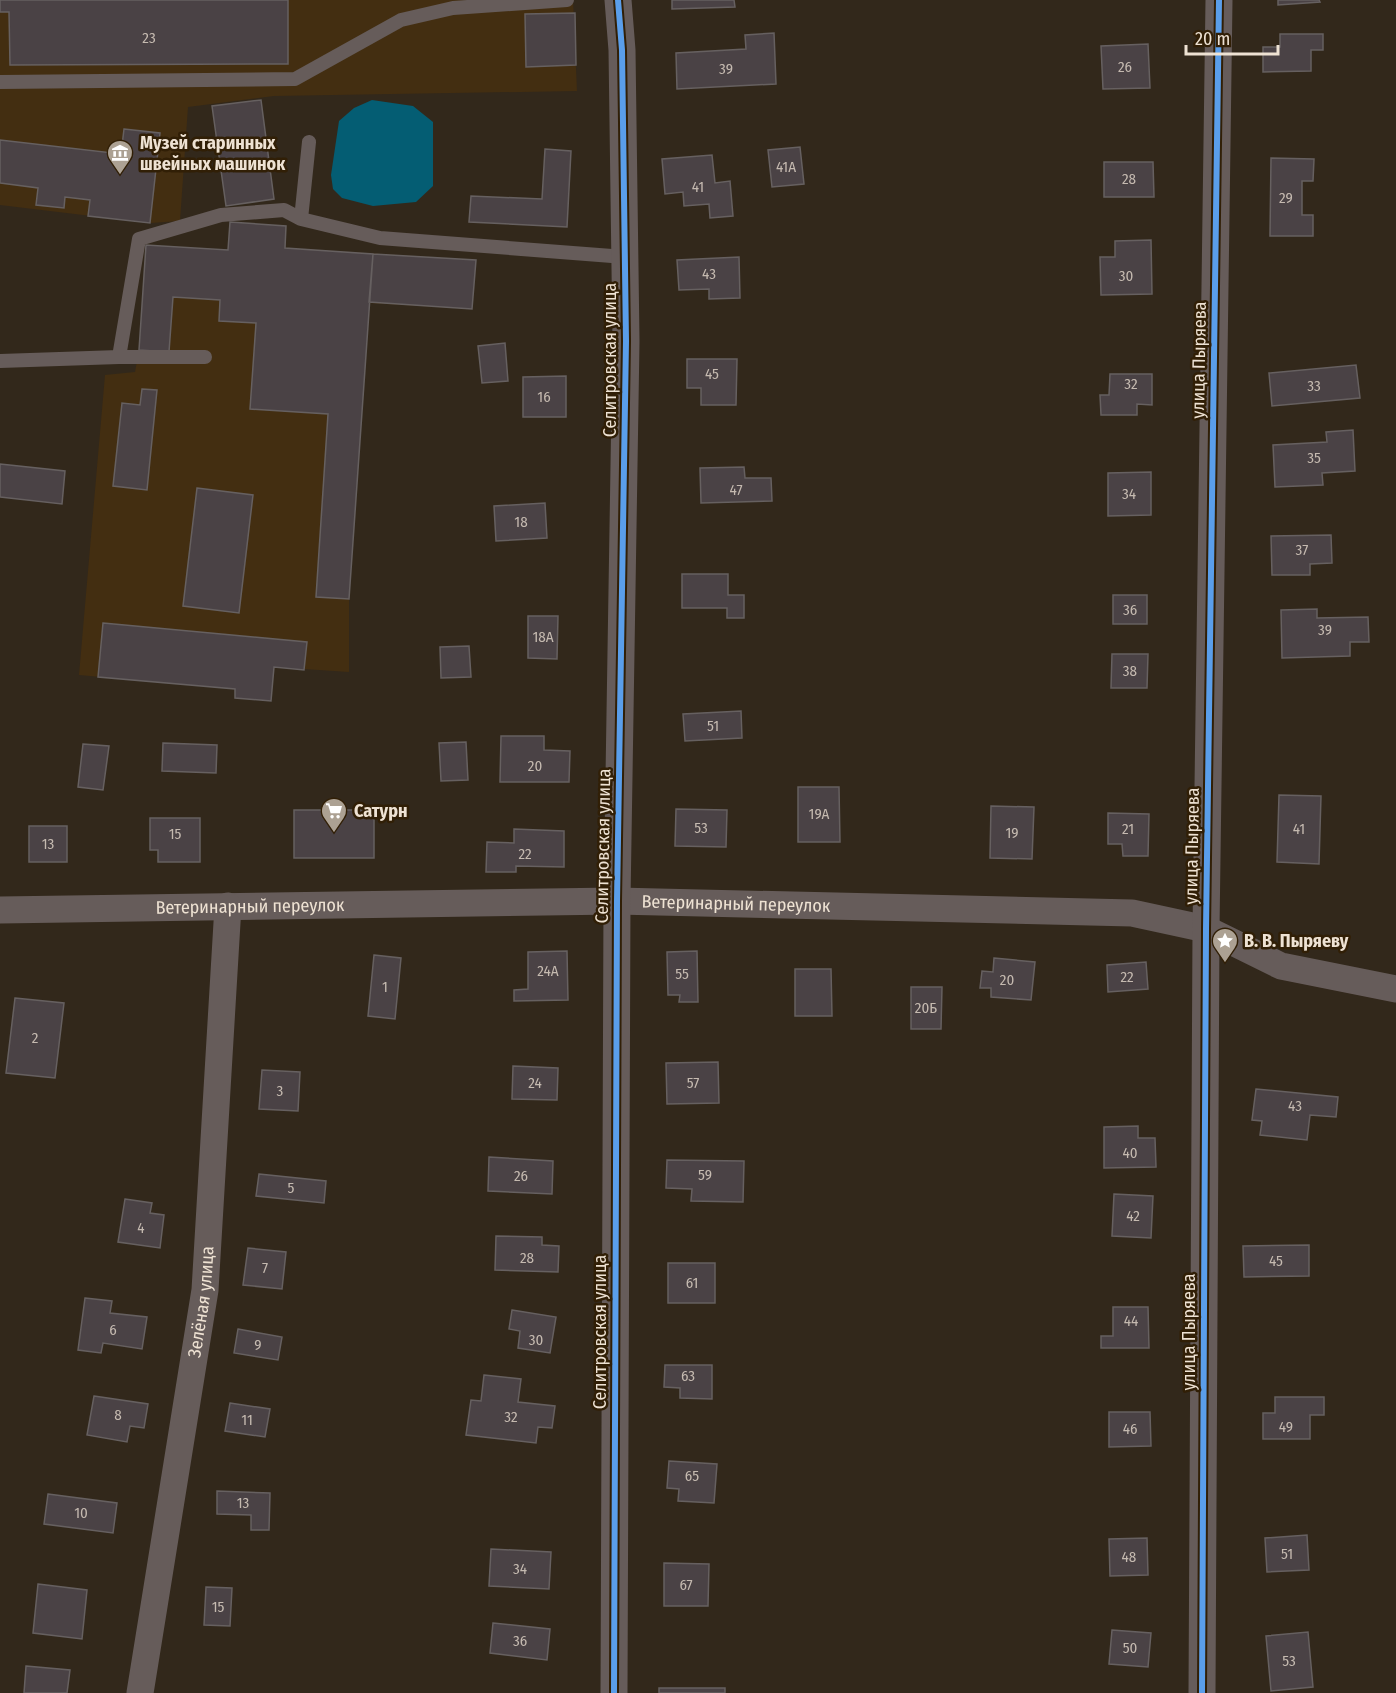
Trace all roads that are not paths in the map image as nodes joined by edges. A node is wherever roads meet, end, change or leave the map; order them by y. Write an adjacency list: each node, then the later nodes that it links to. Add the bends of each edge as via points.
1 (567, 0): 4 (lane, via 453,8 401,20 295,79)
2 (618, 0): 7 (street, Селитровская улица)
3 (1219, 0): 14 (street, улица Пыряева)
4 (0, 82)
5 (309, 142): 6 (lane)
6 (301, 219): 7 (lane, via 380,238); 8 (lane, via 284,210 221,215 139,239)
7 (625, 257): 11 (street, Селитровская улица, via 627,341)
8 (119, 357): 9 (lane); 10 (lane)
9 (205, 357)
10 (0, 361)
11 (617, 901): 12 (street, Ветеринарный переулок); 14 (street, Ветеринарный переулок, via 1132,913); 17 (street, Селитровская улица)
12 (228, 906): 13 (street, Ветеринарный переулок); 16 (street, Зелёная улица, via 205,1290)
13 (0, 910)
14 (1206, 929): 15 (street, Ветеринарный переулок, via 1281,966); 18 (street, улица Пыряева)
15 (1396, 990)
16 (140, 1693)
17 (614, 1693)
18 (1202, 1693)

